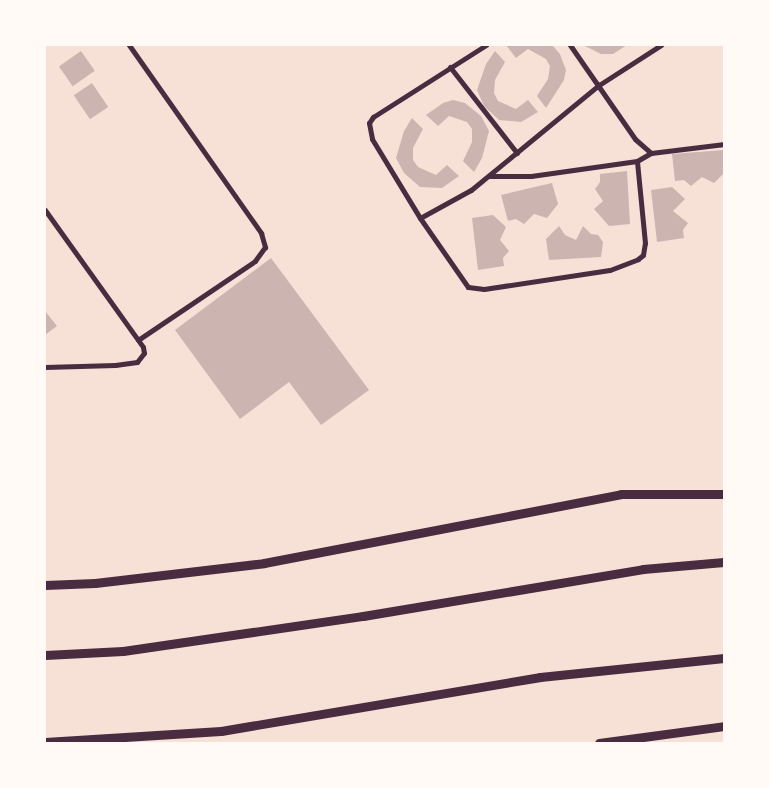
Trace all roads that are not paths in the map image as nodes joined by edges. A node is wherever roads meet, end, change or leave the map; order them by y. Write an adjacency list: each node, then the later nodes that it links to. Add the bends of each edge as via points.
1 (129, 45): 14 (street, via 261,233 265,246 255,261)
2 (486, 45): 5 (street)
3 (570, 45): 6 (street)
4 (661, 45): 6 (street)
5 (450, 67): 8 (street); 13 (street, via 373,117 369,123 372,140)
6 (599, 85): 8 (street); 9 (street, via 635,139)
7 (724, 144): 9 (street)
8 (517, 153): 11 (street)
9 (651, 153): 10 (street)
10 (637, 161): 11 (street, via 531,176); 13 (street, via 645,250 638,259 620,267 476,289 461,280)
11 (489, 176): 13 (street)
12 (45, 210): 14 (street)
13 (420, 218)
14 (138, 340): 15 (street, via 144,353 137,362)
15 (45, 368)
16 (724, 494): 18 (main road, via 621,494 264,563 105,582)
17 (724, 562): 19 (main road, via 643,569 123,651)
18 (45, 584)
19 (45, 655)
20 (724, 658): 22 (main road, via 540,677 221,731)
21 (724, 726): 23 (main road)
22 (45, 742)
23 (599, 743)

